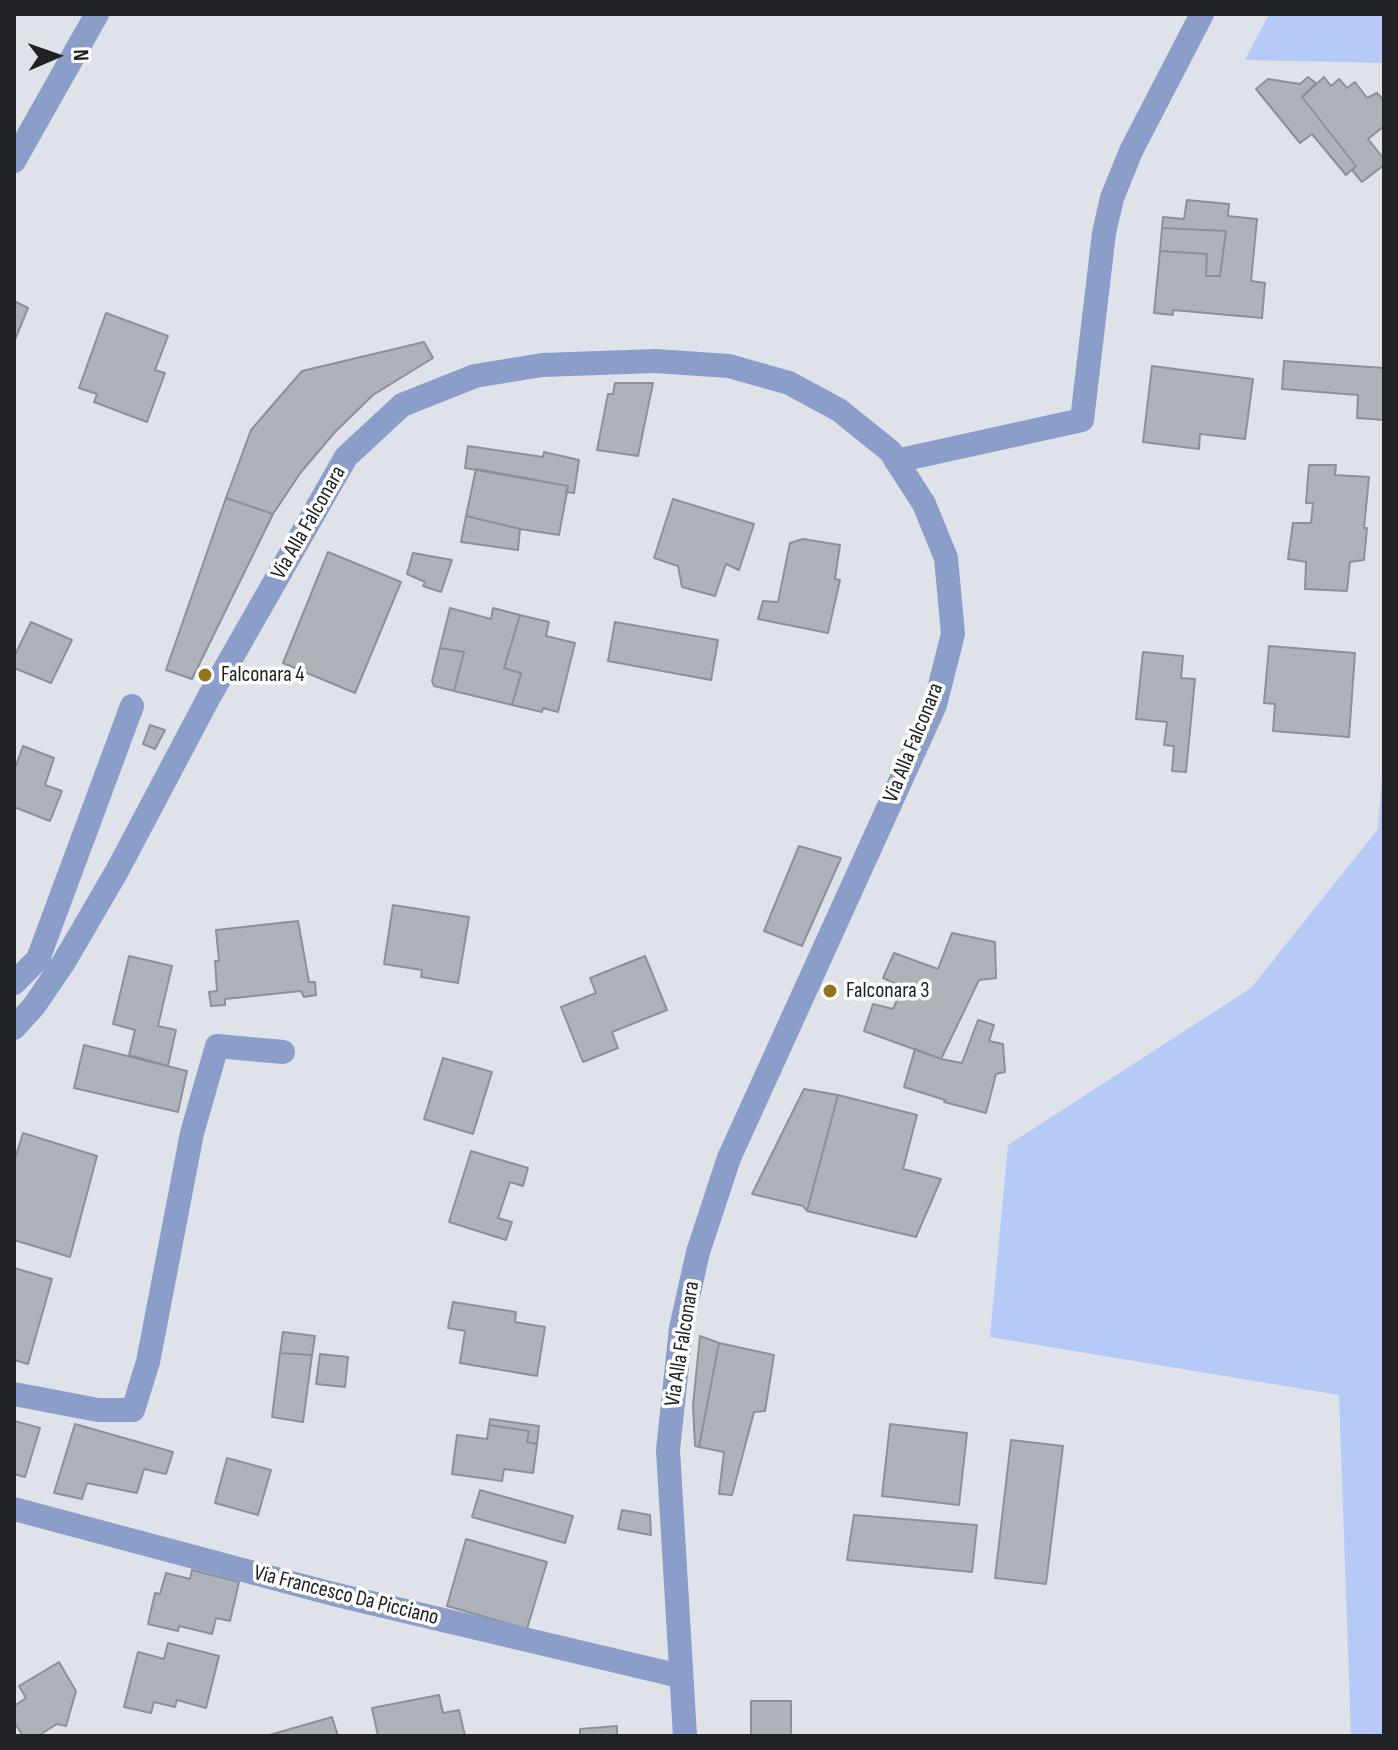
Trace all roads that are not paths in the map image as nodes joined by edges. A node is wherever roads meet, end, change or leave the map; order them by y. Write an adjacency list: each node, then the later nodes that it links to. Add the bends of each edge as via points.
1 (97, 14): 3 (street)
2 (1202, 14): 4 (street, via 1112,198 1082,420)
3 (14, 161)
4 (896, 461): 7 (street, Via Alla Falconara, via 839,410 789,383 729,366 655,361 542,365 475,376 402,405 346,457 72,949); 11 (street, Via Alla Falconara, via 924,504 946,558 953,634 935,705 729,1158 698,1252 681,1328 668,1450)
5 (132, 706): 6 (street, via 38,959)
6 (14, 983)
7 (14, 1028)
8 (283, 1052): 9 (street, via 217,1046 192,1133 148,1362 133,1410 98,1410)
9 (14, 1394)
10 (14, 1509): 11 (street, Via Francesco Da Picciano, via 333,1594)
11 (680, 1676): 12 (street, Via Alla Falconara)
12 (685, 1736)

